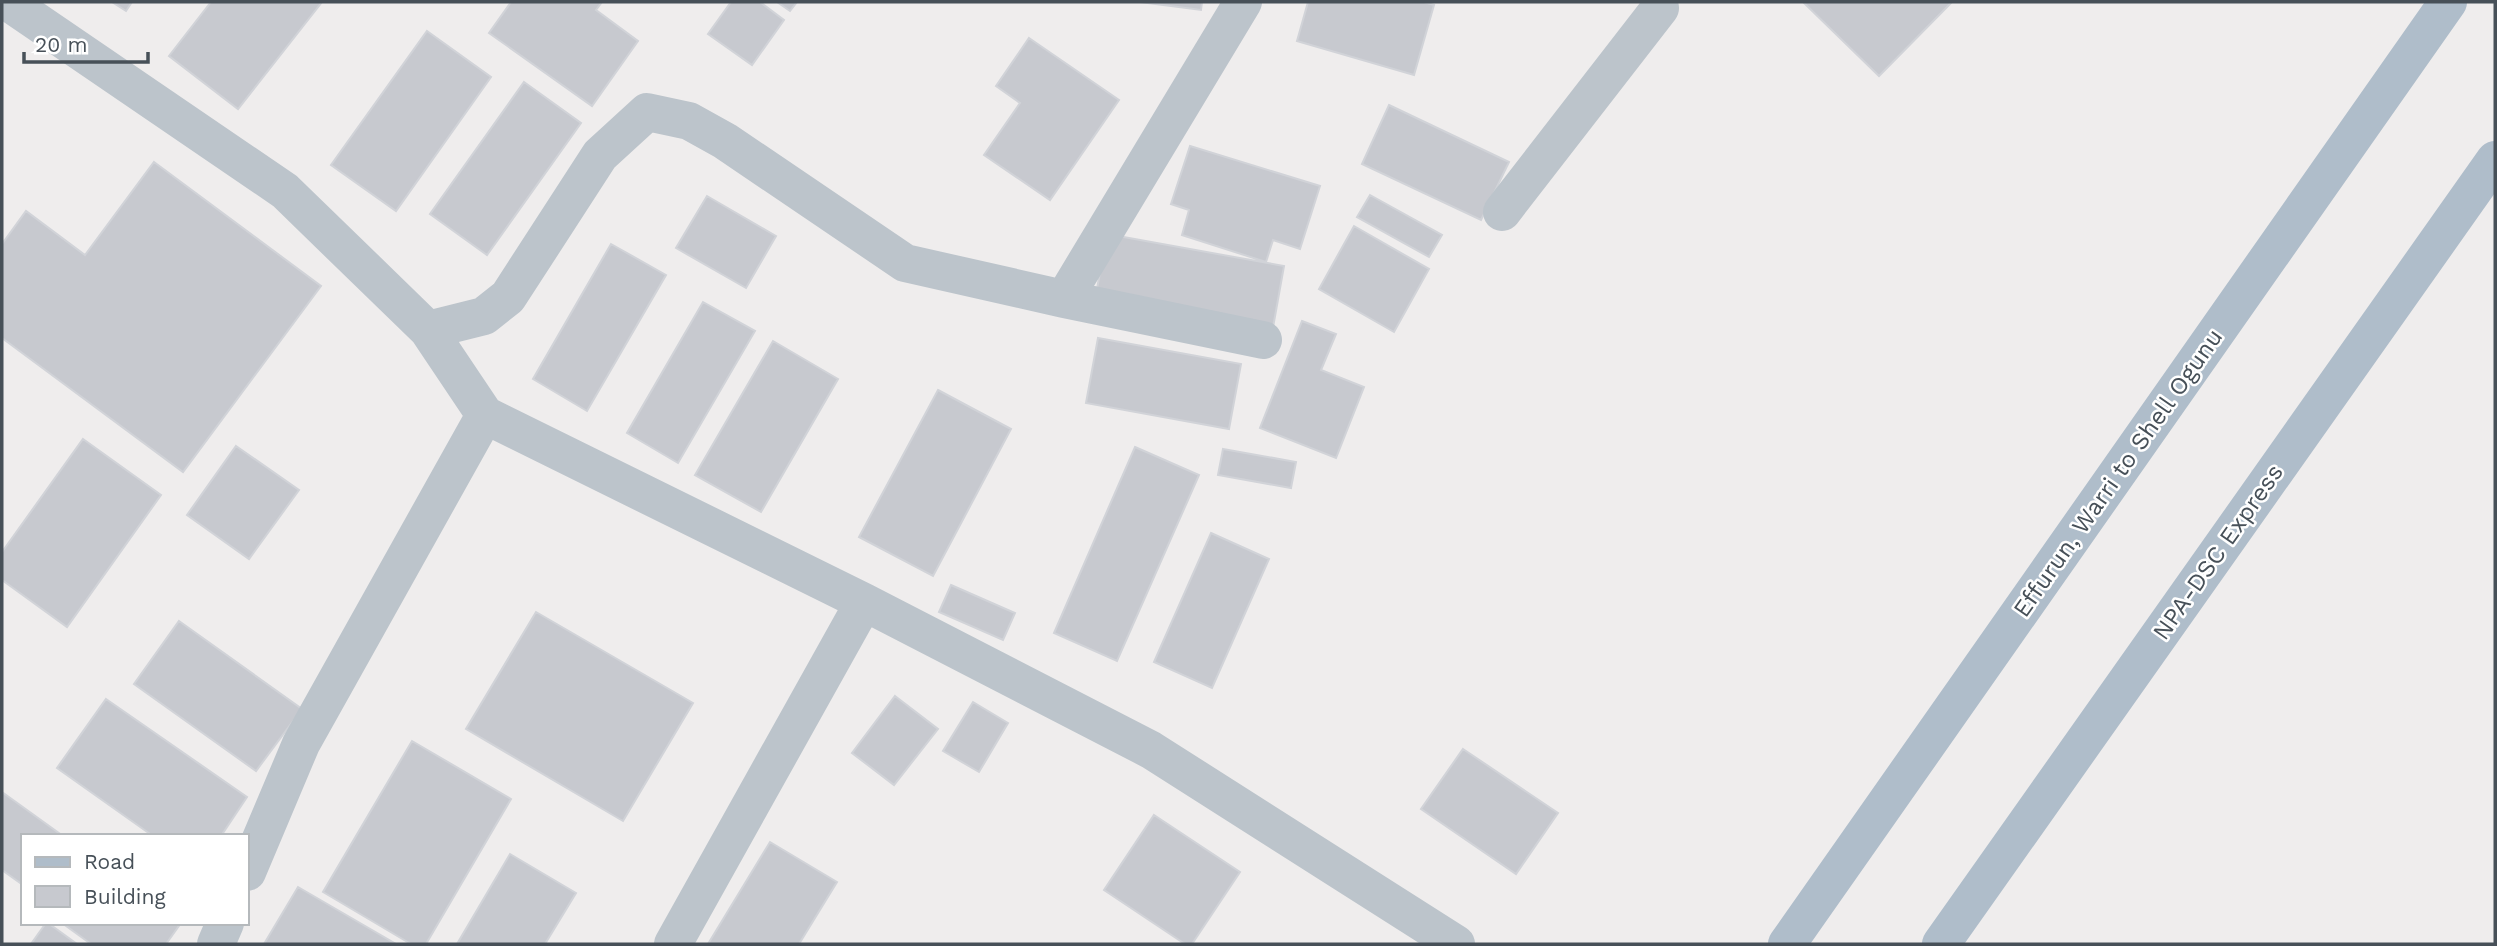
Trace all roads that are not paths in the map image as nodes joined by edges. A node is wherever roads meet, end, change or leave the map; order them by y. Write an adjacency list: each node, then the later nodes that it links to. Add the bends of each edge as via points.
1 (8, 2): 8 (street, via 285,191)
2 (1243, 2): 7 (street)
3 (1660, 2): 6 (street, via 1660,8)
4 (2448, 2): 17 (main road, Effurun, Warri to Shell Ogunu)
5 (2495, 160): 18 (main road, NPA-DSC Express)
6 (1502, 212)
7 (1064, 299): 8 (street, via 905,263 725,141 689,121 647,112 600,155 508,297 484,316); 9 (street)
8 (428, 330): 10 (street)
9 (1264, 340)
10 (485, 415): 11 (street); 12 (street, via 301,744)
11 (864, 602): 15 (street); 16 (street, via 1151,750)
12 (248, 870)
13 (224, 925): 14 (street)
14 (216, 944)
15 (673, 944)
16 (1457, 944)
17 (1787, 944)
18 (1941, 944)

